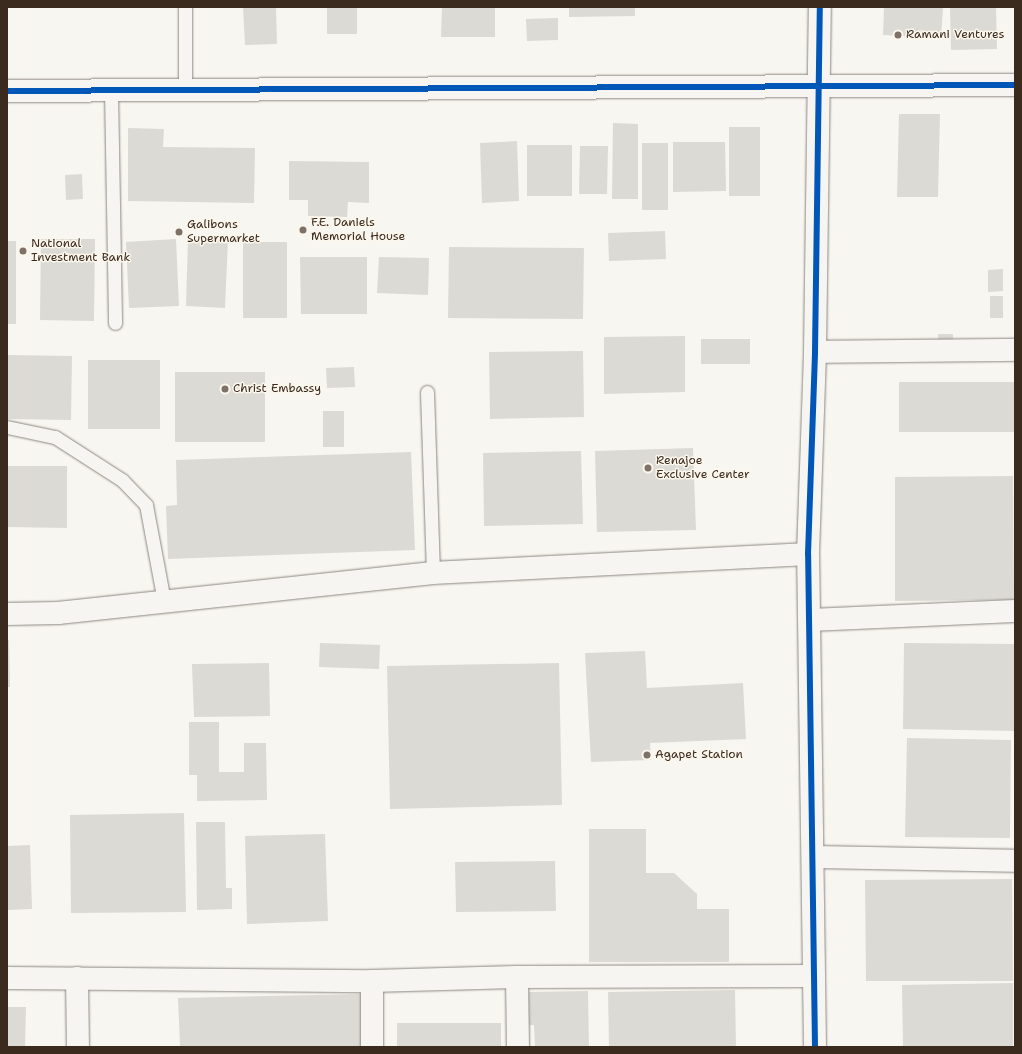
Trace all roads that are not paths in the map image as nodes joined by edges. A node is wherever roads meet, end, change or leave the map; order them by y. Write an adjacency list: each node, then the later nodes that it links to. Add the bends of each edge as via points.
1 (185, 7): 6 (lane)
2 (820, 7): 3 (street)
3 (820, 85): 4 (street); 6 (street); 10 (street)
4 (1015, 85)
5 (111, 90): 6 (street); 7 (street); 8 (lane)
6 (185, 90)
7 (7, 91)
8 (115, 323)
9 (1015, 350): 10 (street)
10 (815, 352): 13 (street)
11 (427, 392): 14 (lane)
12 (7, 427): 15 (lane, via 55,437 122,480 146,505)
13 (808, 554): 14 (street); 18 (street)
14 (433, 573): 15 (street)
15 (164, 601): 17 (street, via 58,613)
16 (1015, 611): 18 (street)
17 (7, 614)
18 (810, 620): 19 (street)
19 (814, 857): 20 (street); 21 (street)
20 (1015, 861)
21 (813, 976): 22 (street); 29 (street)
22 (517, 977): 25 (street); 28 (street)
23 (7, 978): 24 (street)
24 (77, 978): 25 (street); 26 (street)
25 (372, 981): 27 (street)
26 (78, 1047)
27 (372, 1047)
28 (518, 1047)
29 (815, 1047)

